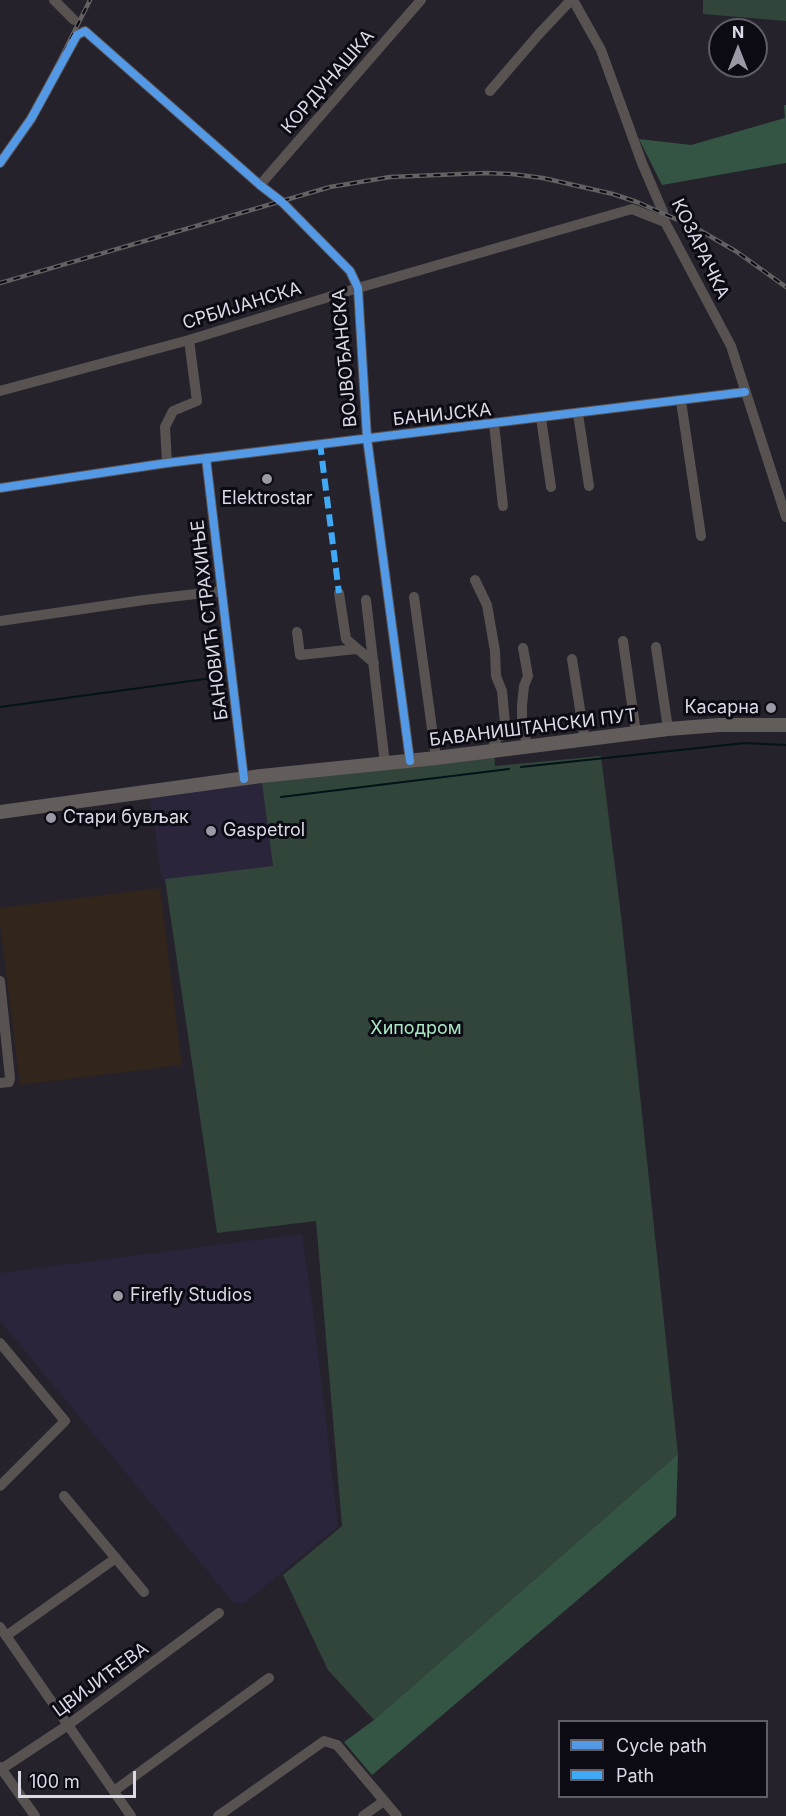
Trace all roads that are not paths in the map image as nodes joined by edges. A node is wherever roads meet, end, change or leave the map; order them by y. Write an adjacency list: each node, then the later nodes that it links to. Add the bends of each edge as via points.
1 (54, 0): 4 (street)
2 (421, 0): 7 (street, КОРДУНАШКА)
3 (572, 0): 5 (street); 8 (street, КОЗАРАЧКА, via 601,50)
4 (74, 20)
5 (490, 91)
6 (0, 163): 7 (street, ВОЈВОЂАНСКА, via 36,112 77,35 85,31)
7 (260, 185): 9 (street, ВОЈВОЂАНСКА, via 350,271)
8 (665, 222): 9 (street, СРБИЈАНСКА, via 632,209); 12 (street, КОЗАРАЧКА, via 731,346)
9 (358, 288): 10 (street, СРБИЈАНСКА); 17 (street, ВОЈВОЂАНСКА)
10 (189, 340): 11 (street, СРБИЈАНСКА); 19 (street, via 197,401 173,411 165,427)
11 (0, 391)
12 (745, 392): 13 (street, БАНИЈСКА); 24 (street, КОЗАРАЧКА)
13 (681, 401): 14 (street, БАНИЈСКА); 25 (street)
14 (578, 414): 15 (street, БАНИЈСКА); 20 (street)
15 (541, 418): 16 (street, БАНИЈСКА); 21 (street)
16 (494, 424): 17 (street, БАНИЈСКА); 23 (street)
17 (367, 438): 18 (street, БАНИЈСКА); 46 (street, ВОЈВОЂАНСКА)
18 (206, 458): 19 (street, БАНИЈСКА); 27 (street, БАНОВИЋ СТРАХИЊЕ)
19 (166, 463): 22 (street, БАНИЈСКА)
20 (589, 486)
21 (551, 487)
22 (0, 488)
23 (502, 506)
24 (786, 517)
25 (701, 536)
26 (476, 580): 44 (street, via 487,605 496,676 502,691 506,734 498,737)
27 (222, 591): 31 (street); 48 (street, БАНОВИЋ СТРАХИЊЕ)
28 (339, 593): 36 (street, via 346,639)
29 (414, 597): 45 (street)
30 (366, 600): 38 (street)
31 (0, 621)
32 (297, 632): 36 (street, via 300,656)
33 (623, 641): 41 (street)
34 (656, 647): 40 (street)
35 (523, 648): 43 (street, via 528,676 522,705)
36 (356, 649): 38 (street)
37 (573, 659): 42 (street)
38 (374, 663): 47 (street)
39 (786, 725): 40 (main road, БАВАНИШТАНСКИ ПУТ)
40 (669, 729): 41 (main road, БАВАНИШТАНСКИ ПУТ)
41 (636, 733): 42 (main road, БАВАНИШТАНСКИ ПУТ)
42 (585, 741): 43 (main road, БАВАНИШТАНСКИ ПУТ)
43 (527, 747): 44 (main road, БАВАНИШТАНСКИ ПУТ)
44 (494, 751): 45 (main road, БАВАНИШТАНСКИ ПУТ)
45 (435, 758): 46 (main road, БАВАНИШТАНСКИ ПУТ)
46 (410, 761): 47 (main road, БАВАНИШТАНСКИ ПУТ)
47 (385, 764): 48 (main road, БАВАНИШТАНСКИ ПУТ)
48 (244, 779): 49 (main road, БАВАНИШТАНСКИ ПУТ)
49 (0, 812)
50 (0, 981): 51 (street)
51 (5, 1082)
52 (0, 1343): 53 (street, via 65,1421)
53 (0, 1486)
54 (64, 1496): 55 (street)
55 (116, 1558): 56 (street); 58 (street)
56 (144, 1592)
57 (219, 1613): 60 (street, ЦВИЈИЋЕВА)
58 (3, 1631): 60 (street)
59 (269, 1678): 62 (street)
60 (68, 1725): 61 (street, ЦВИЈИЋЕВА); 62 (street)
61 (0, 1768): 64 (street)
62 (114, 1791): 65 (street)
63 (384, 1801): 66 (street, via 337,1745 324,1741); 67 (street); 68 (street)
64 (35, 1816)
65 (131, 1816)
66 (218, 1816)
67 (363, 1816)
68 (397, 1816)

